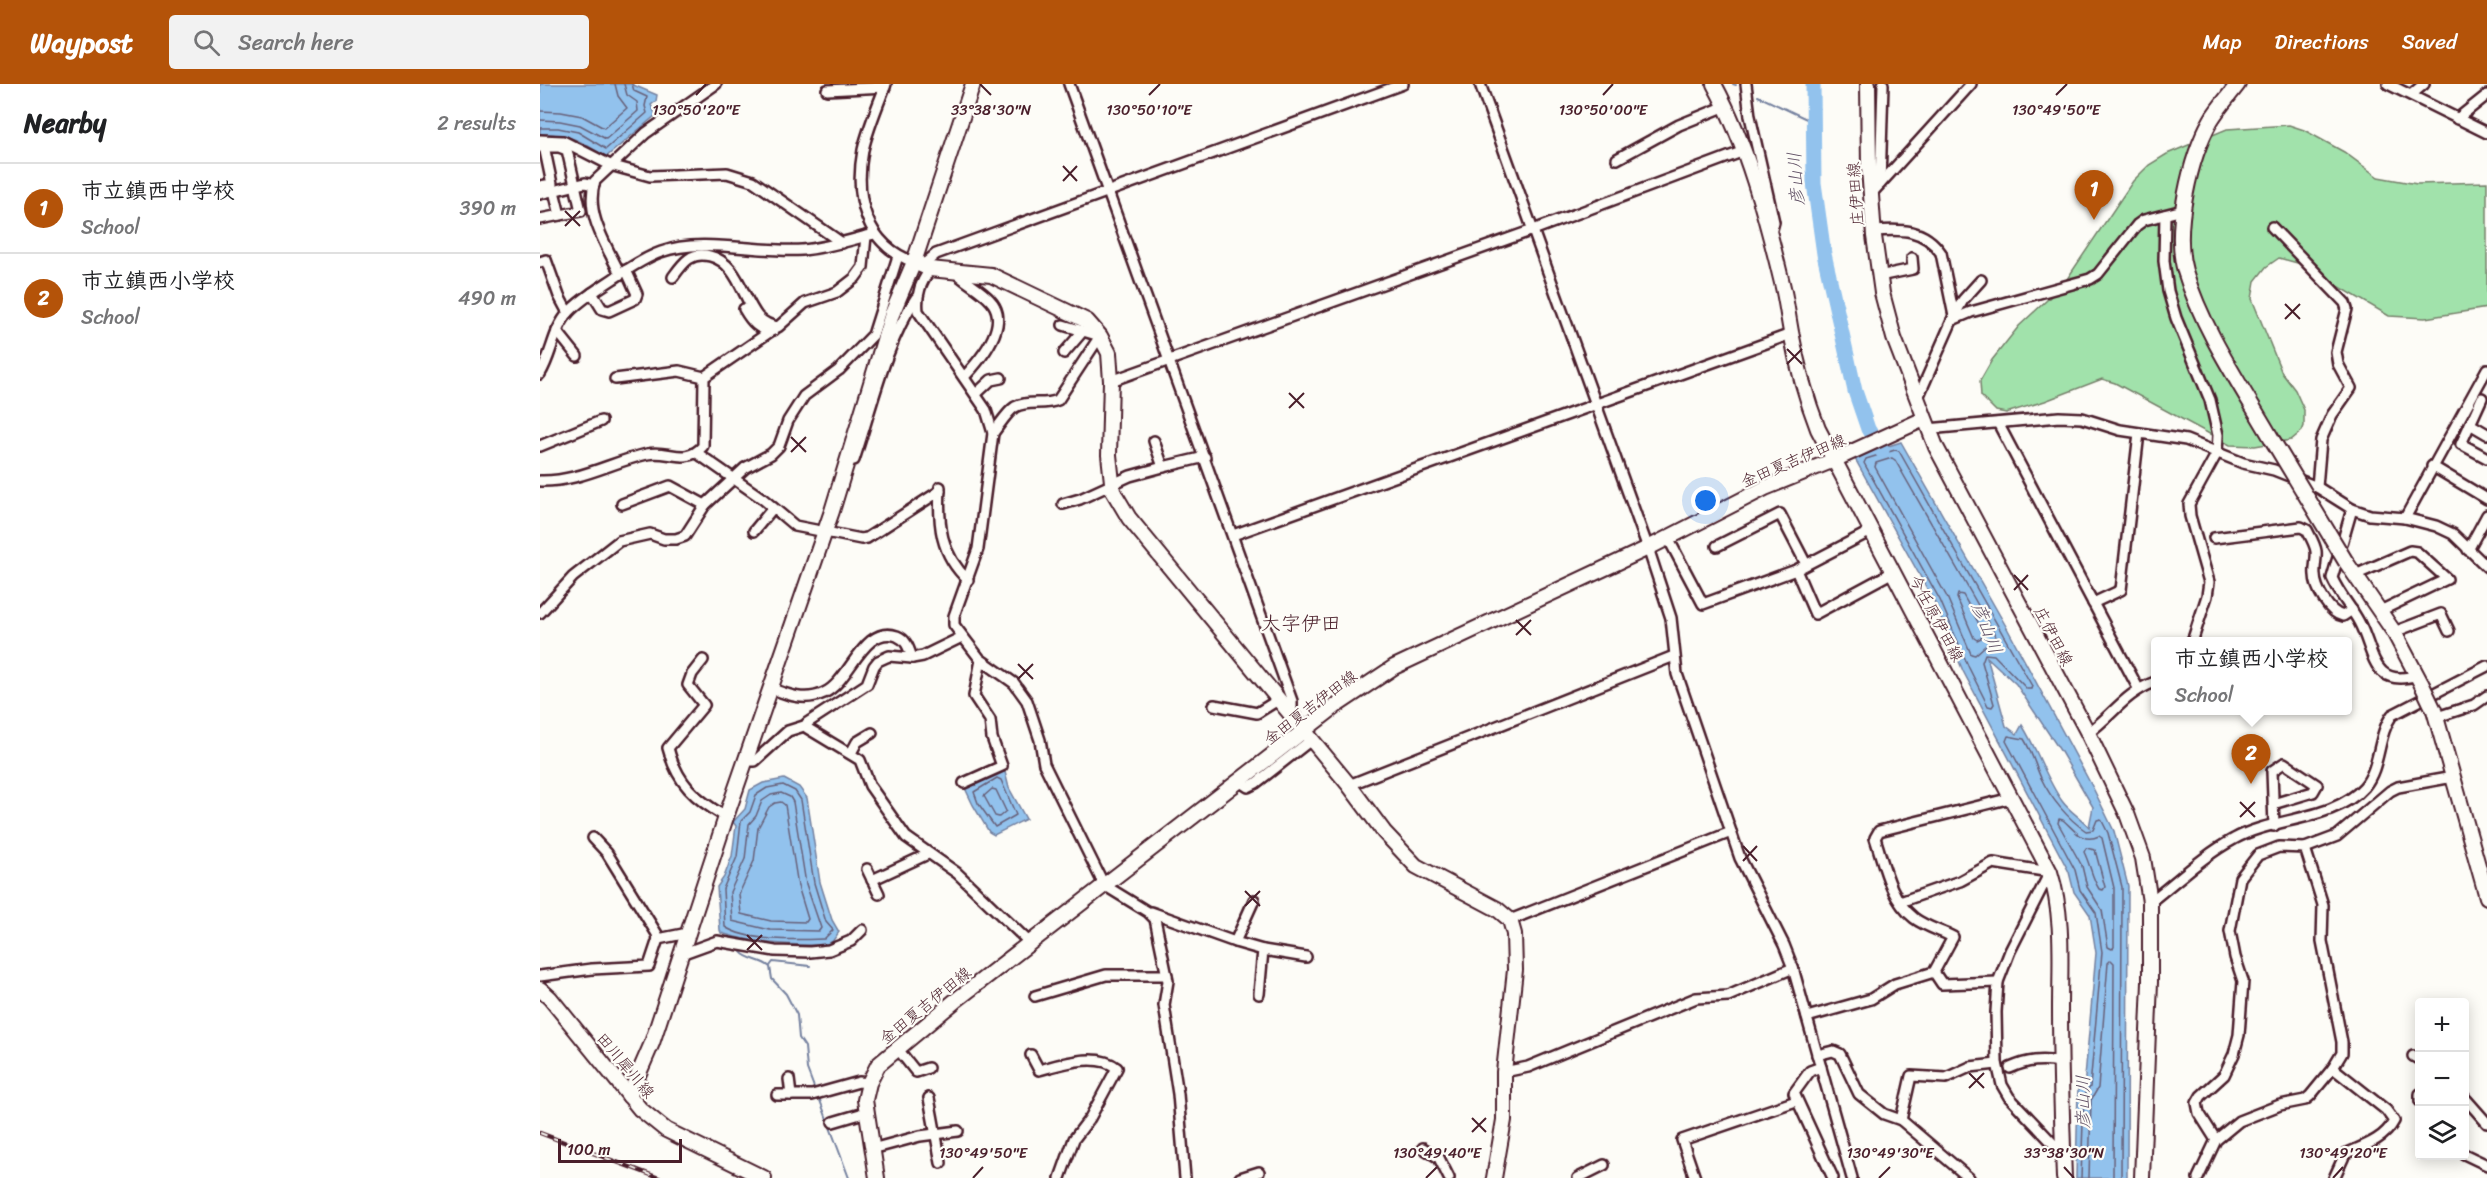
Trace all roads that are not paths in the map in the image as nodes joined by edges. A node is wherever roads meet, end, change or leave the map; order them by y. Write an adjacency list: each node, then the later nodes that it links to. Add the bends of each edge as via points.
1 (716, 84): 25 (street, via 646,133)
2 (973, 84): 48 (main road)
3 (1069, 84): 31 (street)
4 (1403, 84): 31 (street)
5 (1492, 84): 15 (street)
6 (1714, 84): 19 (main road, 今任原伊田線)
7 (1746, 84): 41 (street, via 1774,222)
8 (1868, 84): 29 (main road, 庄伊田線)
9 (1882, 84): 29 (street)
10 (1971, 84): 29 (street)
11 (2238, 84): 33 (main road, via 2211,120 2190,173)
12 (2388, 84): 17 (street)
13 (2424, 84): 17 (street)
14 (886, 86): 16 (street); 40 (street, via 863,150 861,177)
15 (1481, 86): 38 (street)
16 (827, 90)
17 (2412, 94): 20 (street)
18 (2487, 95): 20 (street)
19 (1726, 106): 23 (main road, 今任原伊田線); 24 (street, via 1679,125)
20 (2457, 119): 21 (street)
21 (2487, 133)
22 (541, 144): 25 (street, via 563,141); 27 (street, via 552,183); 28 (street, via 567,150)
23 (1744, 151): 38 (street); 41 (main road, 今任原伊田線)
24 (1617, 159)
25 (610, 165): 26 (street); 42 (street, via 650,176 727,173 753,181)
26 (594, 185): 28 (street); 50 (street, via 595,219)
27 (540, 186)
28 (575, 186): 30 (street); 34 (street, via 580,211)
29 (1876, 189): 39 (main road, 庄伊田線)
30 (554, 190): 32 (street); 34 (street)
31 (1108, 191): 48 (street, via 936,254); 67 (street)
32 (540, 194)
33 (2183, 210): 35 (street); 121 (main road, bridge, via 2184,269 2199,308 2273,441)
34 (560, 215): 36 (street)
35 (2165, 215): 58 (street, via 2137,225 2090,279); 90 (street, via 2168,291 2212,408)
36 (540, 219)
37 (2272, 227): 99 (street, via 2346,303 2336,352 2351,388 2321,440)
38 (1533, 230): 67 (street); 78 (street)
39 (1874, 231): 51 (main road, 庄伊田線); 58 (street, via 1907,229 1935,245 1941,253)
40 (870, 235): 42 (street); 44 (street); 60 (street, via 863,267 855,278 837,292 805,303)
41 (1770, 236): 63 (main road, 今任原伊田線)
42 (842, 243): 43 (street, via 803,250)
43 (717, 247): 47 (street); 50 (street, via 682,247 661,252)
44 (898, 256): 48 (street); 96 (street, via 868,343 804,396 788,421 779,446)
45 (1911, 258): 51 (street, via 1913,269)
46 (540, 262): 57 (street, via 546,260)
47 (725, 262): 52 (street, via 702,254 690,256); 60 (street, via 760,319)
48 (923, 265): 49 (main road); 55 (street); 110 (main road, via 892,314)
49 (954, 271): 64 (main road, via 991,274 1087,321); 70 (street, via 989,299 997,312 992,342)
50 (623, 272): 54 (street); 54 (street, via 637,294 635,299 609,311 602,309)
51 (1879, 276): 77 (main road, 庄伊田線, via 1894,338)
52 (673, 277)
53 (1981, 280): 58 (street)
54 (592, 293): 57 (street)
55 (916, 298): 70 (street, via 924,322); 110 (street, via 894,338)
56 (744, 309): 60 (street, via 756,325)
57 (568, 313): 61 (street)
58 (1953, 318): 77 (street)
59 (1063, 325): 62 (street)
60 (775, 329): 71 (street)
61 (557, 331): 66 (street); 69 (street)
62 (1083, 331): 64 (street); 65 (street)
63 (1791, 334): 78 (street); 93 (main road, 今任原伊田線, via 1810,407)
64 (1100, 336): 74 (main road, via 1109,353); 85 (street, via 1058,400 1014,408)
65 (1064, 353)
66 (577, 356)
67 (1170, 361): 74 (street); 91 (street)
68 (2487, 369): 75 (street)
69 (540, 374)
70 (965, 376): 76 (street)
71 (704, 377): 73 (street, via 679,371); 89 (street, via 703,446)
72 (1001, 378): 76 (street, via 991,380)
73 (615, 379)
74 (1111, 381): 98 (main road)
75 (2472, 392): 79 (street); 94 (street)
76 (976, 394): 85 (street)
77 (1917, 400): 82 (main road, 庄伊田線)
78 (1596, 403): 111 (street); 115 (street)
79 (2484, 404): 83 (street)
80 (601, 422): 88 (street)
81 (1998, 423): 82 (street); 84 (street, via 2082,418); 123 (street)
82 (1923, 424): 93 (main road, 金田夏吉伊田線); 147 (main road, 庄伊田線)
83 (2470, 424): 86 (street); 92 (street, via 2461,444)
84 (2139, 433): 90 (street, via 2186,440); 123 (street, via 2121,590)
85 (993, 434): 122 (street, via 978,549)
86 (2487, 434)
87 (1154, 441): 95 (street)
88 (540, 446)
89 (697, 453): 96 (street); 97 (street, via 649,453 588,474)
90 (2217, 453): 99 (street); 130 (street, via 2189,504 2209,582)
91 (1205, 457): 95 (street); 111 (street)
92 (2487, 458)
93 (1834, 460): 109 (main road, 今任原伊田線); 112 (main road, 金田夏吉伊田線, via 1765,488)
94 (2432, 466): 100 (street); 107 (street)
95 (1163, 467): 98 (street)
96 (734, 478): 102 (street); 104 (street)
97 (540, 481)
98 (1112, 483): 103 (street); 141 (main road, via 1129,518)
99 (2317, 487): 105 (street)
100 (2487, 499)
101 (621, 504): 102 (street, via 670,486)
102 (705, 504): 126 (street, via 685,536 664,539 650,534 619,542 573,577)
103 (1063, 504)
104 (773, 508): 108 (street); 110 (street, via 795,526)
105 (2352, 509): 107 (street); 124 (street, via 2332,578)
106 (2487, 515): 116 (street)
107 (2405, 518): 116 (street, via 2453,534)
108 (754, 531)
109 (1871, 531): 117 (street); 120 (main road, 今任原伊田線)
110 (827, 533): 122 (street, via 867,538 940,489 938,524 954,567); 138 (main road)
111 (1233, 535): 143 (street, via 1292,700)
112 (1668, 538): 115 (main road, 金田夏吉伊田線); 119 (street, via 1703,604)
113 (2214, 538): 124 (street, via 2301,527 2307,530 2316,550 2316,584 2323,598 2338,615)
114 (1717, 546): 117 (street, via 1780,513)
115 (1648, 548): 131 (street, via 1671,618); 148 (main road, 金田夏吉伊田線, via 1394,667 1337,705)
116 (2468, 550): 118 (street)
117 (1806, 564): 119 (street)
118 (2487, 567)
119 (1796, 570): 120 (street, via 1815,614)
120 (1893, 572): 154 (main road, 今任原伊田線)
121 (2355, 575): 125 (main road); 125 (street, via 2410,551 2417,552 2447,579)
122 (968, 580): 129 (street, via 954,616 954,625)
123 (2093, 603): 139 (street)
124 (2352, 610): 136 (street, via 2375,665 2394,678)
125 (2380, 611): 127 (main road)
126 (540, 613)
127 (2394, 632): 128 (street, via 2441,614); 136 (main road)
128 (2449, 632)
129 (962, 637): 132 (street); 134 (street)
130 (2194, 637)
131 (1674, 656): 153 (street); 158 (street)
132 (912, 658): 138 (street, via 909,646 901,638 893,634 878,636 824,694 795,698); 145 (street, via 889,656 878,662 867,684)
133 (703, 660): 156 (street, via 688,685 704,705 668,748 674,770 685,784)
134 (981, 660): 152 (street, via 974,696 990,720 1002,766); 165 (street, via 1014,683 1027,701 1044,764)
135 (2487, 666): 157 (street, via 2392,715 2386,723 2372,775 2352,798)
136 (2420, 680): 144 (main road, bridge)
137 (2151, 683): 139 (street)
138 (770, 688): 150 (main road)
139 (2138, 688): 147 (street)
140 (2487, 696): 144 (street, via 2474,705)
141 (1278, 700): 142 (street, via 1257,713); 143 (main road)
142 (1214, 705)
143 (1288, 712): 148 (main road)
144 (2435, 713): 151 (main road)
145 (807, 725): 149 (street); 150 (street, via 788,731 755,761)
146 (872, 733): 149 (street, via 856,742)
147 (2088, 733): 170 (main road, 庄伊田線, via 2127,814 2143,858)
148 (1307, 736): 153 (main road); 165 (main road, 金田夏吉伊田線, via 1239,781)
149 (851, 753): 161 (street, via 860,760 870,786 906,837)
150 (745, 760): 156 (main road)
151 (2453, 777): 160 (street, via 2398,787 2337,836); 167 (main road)
152 (964, 783)
153 (1349, 785): 172 (main road, via 1416,866 1497,909)
154 (2011, 798): 163 (main road, 今任原伊田線); 169 (street, via 1879,831 1875,838 1882,865)
155 (2273, 804): 155 (street, via 2272,771 2284,763 2317,785 2313,792); 157 (street)
156 (726, 817): 174 (main road)
157 (2274, 826): 170 (street, via 2235,838)
158 (1731, 832): 172 (street); 181 (street)
159 (592, 838): 175 (street, via 607,853)
160 (2305, 848): 198 (street, via 2323,905 2322,941 2342,1042 2342,1053); 214 (street, via 2279,847 2258,855 2240,878 2230,931 2243,981 2239,1035 2224,1075 2197,1103)
161 (928, 854): 164 (street); 177 (street, via 957,873)
162 (867, 869): 164 (street)
163 (2050, 872): 169 (street, via 1993,863 1960,881); 185 (street); 193 (main road, 今任原伊田線, via 2058,896)
164 (872, 880): 166 (street)
165 (1104, 885): 171 (street); 177 (main road, 金田夏吉伊田線)
166 (879, 894)
167 (2487, 897)
168 (1254, 900): 176 (street)
169 (1900, 902): 182 (street, via 1914,918 1953,937)
170 (2150, 902): 236 (main road, 庄伊田線)
171 (1148, 912): 176 (street); 183 (street, via 1155,919)
172 (1510, 920): 199 (main road, via 1515,970)
173 (862, 930): 179 (street, via 850,941 829,950 761,950 717,941)
174 (688, 933): 175 (street); 179 (main road)
175 (658, 939): 184 (street, via 649,966)
176 (1234, 942): 178 (street)
177 (1030, 943): 190 (main road, 金田夏吉伊田線)
178 (1263, 950): 180 (street); 187 (street)
179 (681, 954): 204 (main road, via 652,1043)
180 (1306, 957)
181 (1792, 968): 189 (street); 199 (street, via 1728,996 1696,998 1528,1067)
182 (1934, 972): 185 (street, via 1942,984); 189 (street, via 1895,984 1871,999)
183 (1167, 975): 188 (street, via 1106,975); 226 (street, via 1164,1005 1178,1094)
184 (540, 976)
185 (1998, 982): 194 (street)
186 (540, 989): 204 (main road, 田川犀川線)
187 (1259, 994)
188 (1035, 996)
189 (1807, 1017): 192 (street)
190 (897, 1048): 196 (street, via 916,1072); 201 (main road, 金田夏吉伊田線, via 878,1065)
191 (1031, 1055): 225 (street, via 1039,1070 1075,1061 1109,1061 1117,1068 1074,1140)
192 (1817, 1055): 195 (street); 209 (street, via 1833,1051 1840,1054 1859,1094 1884,1114)
193 (2060, 1062): 197 (street, via 2039,1059); 217 (main road, 今任原伊田線)
194 (1997, 1064): 209 (street, via 1970,1067 1946,1078 1911,1076); 217 (street, via 2009,1097)
195 (1821, 1067): 206 (street, via 1810,1071 1796,1087); 233 (street)
196 (928, 1068)
197 (2010, 1068)
198 (2333, 1068): 214 (street, via 2305,1100 2280,1104 2239,1121); 238 (street, via 2386,1110 2394,1121 2377,1140 2345,1154)
199 (1504, 1072): 229 (main road, via 1504,1120)
200 (789, 1079): 203 (street)
201 (869, 1083): 203 (street, via 859,1082 817,1094); 208 (main road, 金田夏吉伊田線)
202 (777, 1095): 203 (street)
203 (790, 1095)
204 (629, 1096): 223 (main road, 田川犀川線, via 666,1130)
205 (929, 1098): 213 (street)
206 (1796, 1101): 231 (street, via 1682,1140); 232 (street)
207 (2469, 1103): 211 (street)
208 (867, 1112): 210 (street); 216 (main road, 金田夏吉伊田線)
209 (1901, 1120): 234 (street)
210 (832, 1122)
211 (2487, 1123)
212 (958, 1131): 213 (street)
213 (937, 1134): 216 (street); 219 (street)
214 (2216, 1140): 237 (street)
215 (1423, 1148): 228 (street, via 1439,1158)
216 (872, 1149): 224 (main road, 金田夏吉伊田線)
217 (2063, 1154): 235 (main road, 今任原伊田線)
218 (2469, 1156): 221 (street)
219 (941, 1162)
220 (1604, 1165): 230 (street)
221 (2487, 1165)
222 (1259, 1172): 227 (street)
223 (764, 1178)
224 (877, 1178)
225 (1060, 1178)
226 (1185, 1178)
227 (1240, 1178)
228 (1448, 1178)
229 (1494, 1178)
230 (1578, 1178)
231 (1695, 1178)
232 (1833, 1178)
233 (1851, 1178)
234 (1969, 1178)
235 (2064, 1178)
236 (2142, 1178)
237 (2198, 1178)
238 (2334, 1178)

